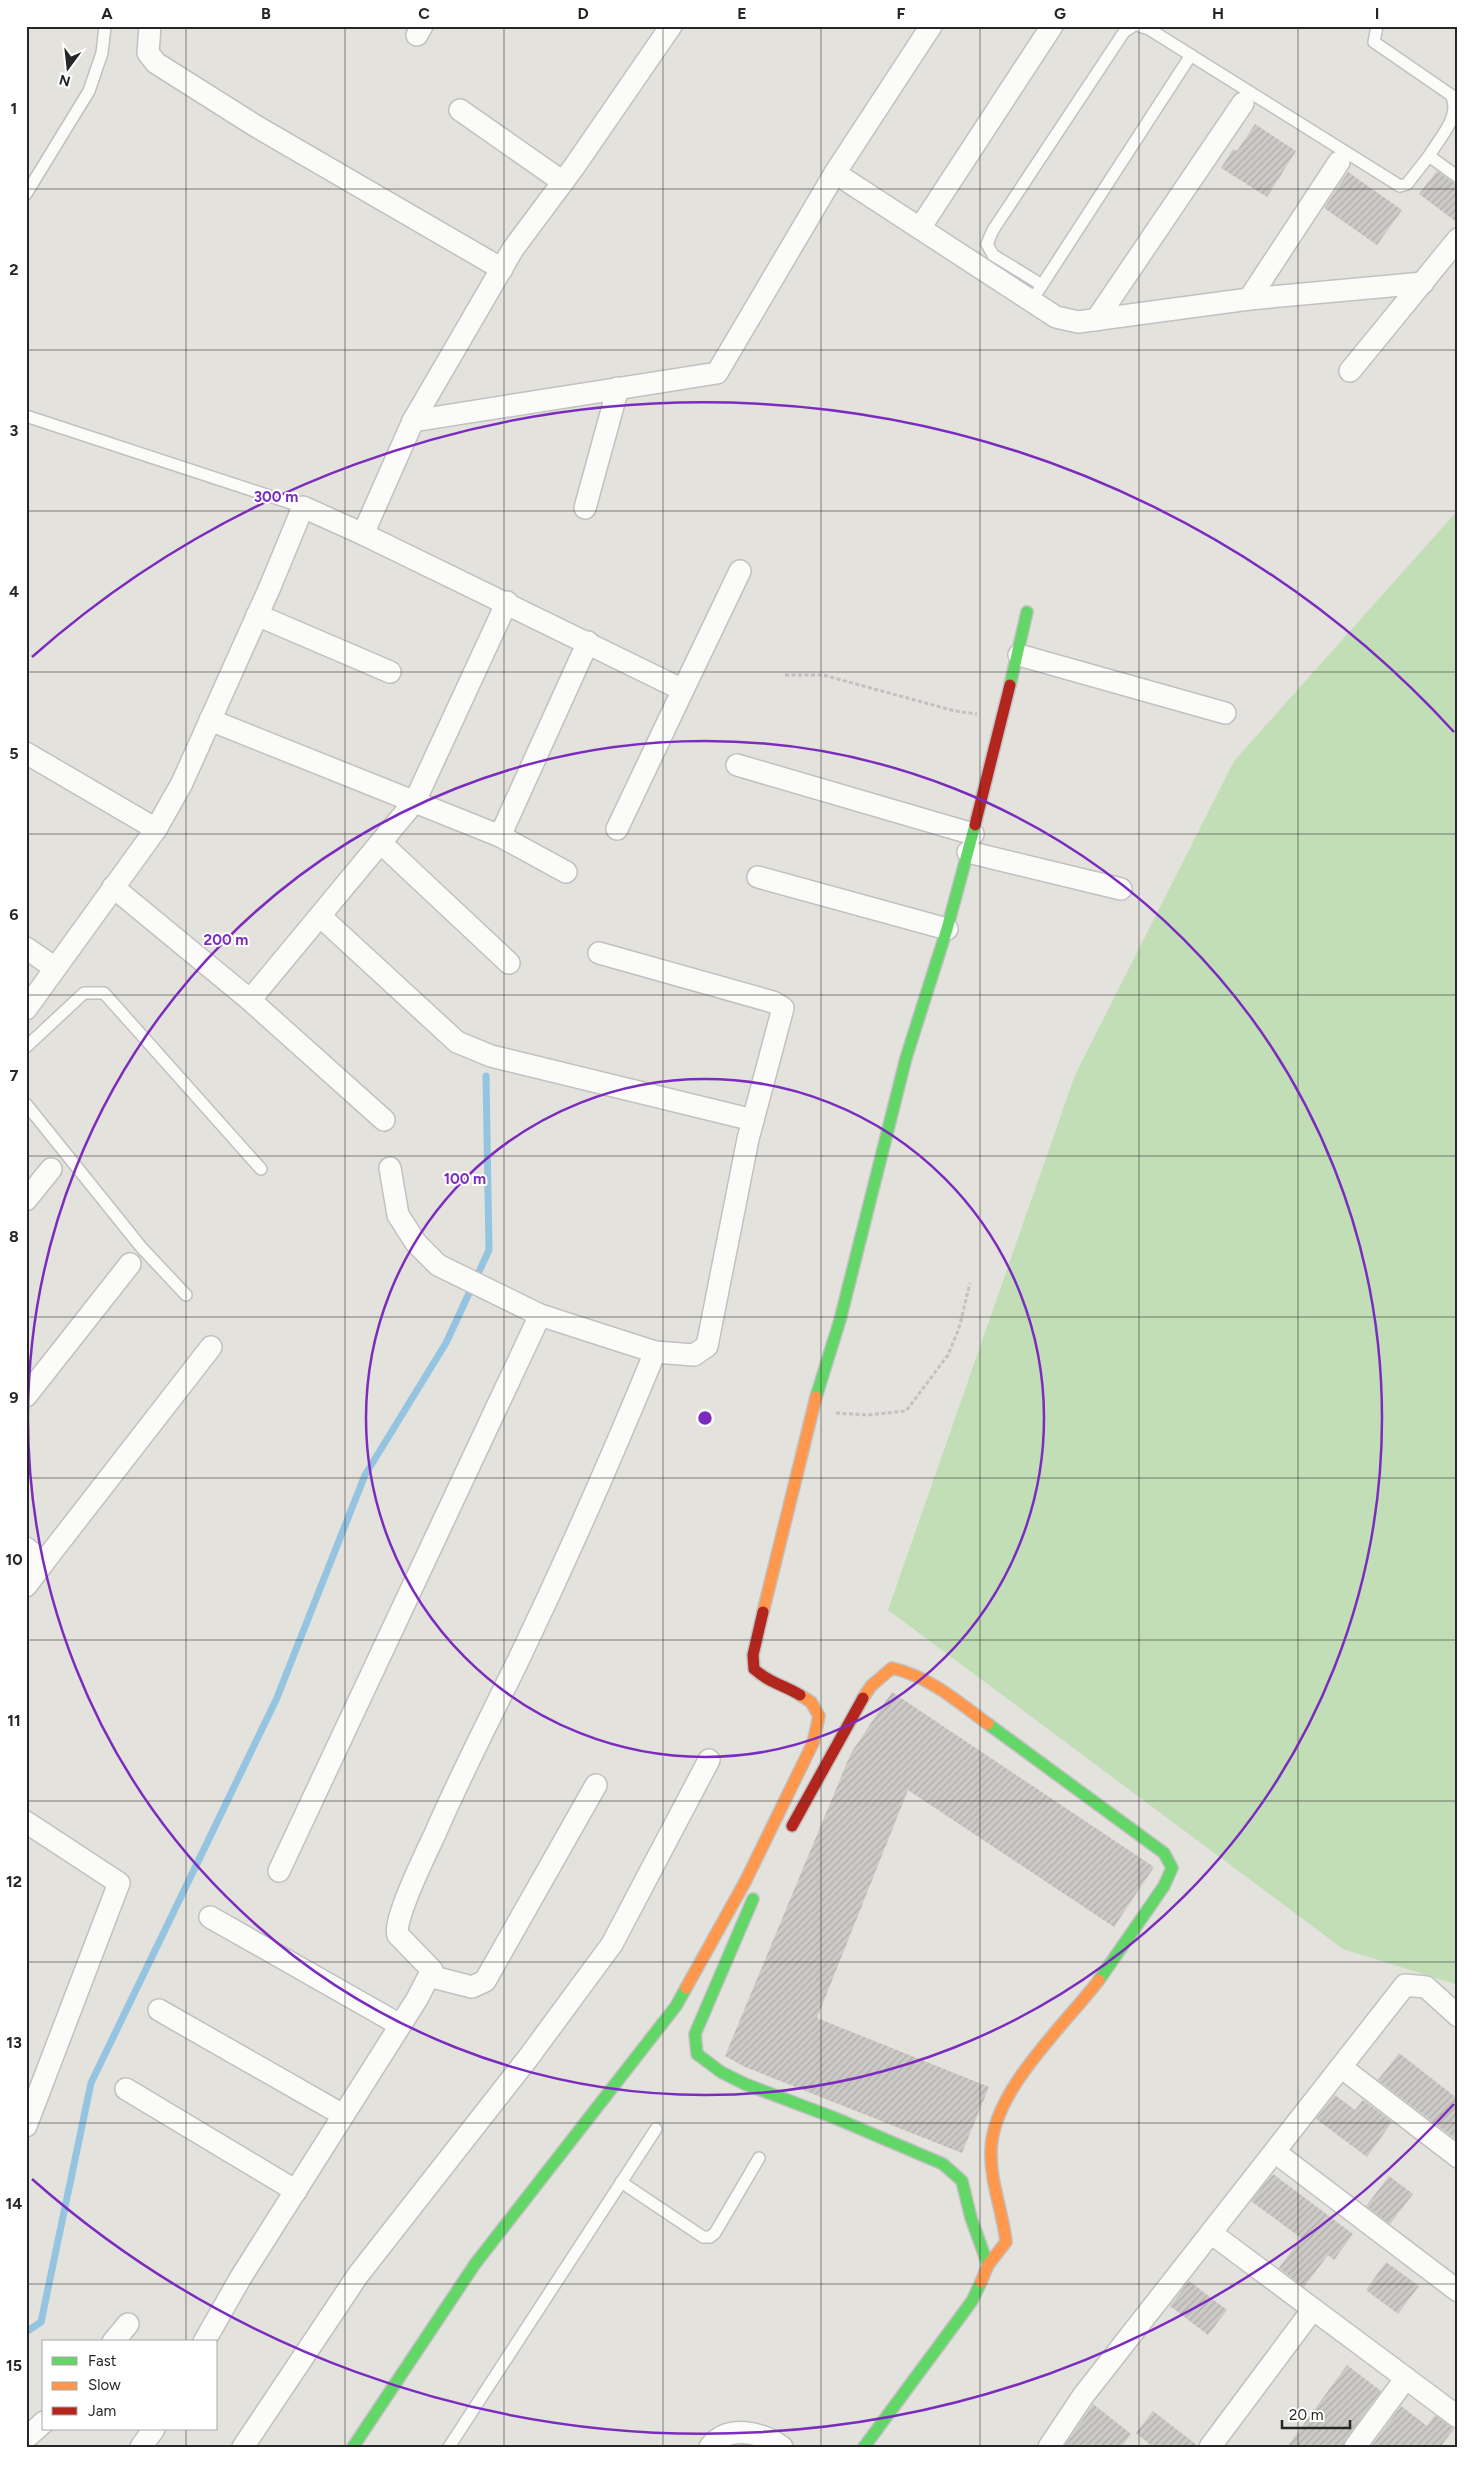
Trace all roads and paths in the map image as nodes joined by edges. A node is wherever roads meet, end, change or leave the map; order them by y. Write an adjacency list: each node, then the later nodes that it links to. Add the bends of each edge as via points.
1 (105, 26): 17 (lane, via 102,53 89,91)
2 (150, 26): 21 (street, via 148,53 156,63 254,125)
3 (671, 26): 16 (street)
4 (931, 26): 14 (street)
5 (1052, 26): 18 (street)
6 (1133, 26): 20 (lane, via 1124,32 993,230 987,244)
7 (1140, 26): 9 (lane)
8 (1378, 26): 12 (lane, via 1374,42 1451,94 1456,104 1454,115)
9 (1191, 55): 12 (lane, via 1400,186 1407,184); 23 (lane)
10 (1243, 103): 25 (street)
11 (460, 110): 16 (street)
12 (1429, 156): 15 (lane)
13 (1339, 162): 24 (street)
14 (835, 173): 18 (street); 27 (street, via 717,373)
15 (1458, 177)
16 (563, 182): 21 (street)
17 (26, 194)
18 (920, 228): 20 (street)
19 (1458, 240): 22 (street)
20 (996, 268): 23 (street)
21 (502, 269): 29 (street)
22 (1423, 283): 24 (street); 26 (street)
23 (1037, 293): 25 (street, via 1056,317 1068,321)
24 (1250, 299): 25 (street)
25 (1096, 320)
26 (1350, 371)
27 (618, 388): 29 (street); 31 (street)
28 (26, 416): 30 (lane)
29 (413, 421): 32 (street)
30 (303, 507): 32 (street); 36 (street)
31 (585, 508)
32 (363, 534): 34 (street)
33 (740, 571): 41 (street)
34 (507, 602): 37 (street); 47 (street)
35 (1028, 612): 38 (street)
36 (257, 615): 39 (street); 44 (street)
37 (588, 642): 41 (street); 50 (street)
38 (1019, 654): 42 (street); 43 (street)
39 (390, 672)
40 (785, 675): 42 (path, via 823,675 955,711 982,715)
41 (683, 690): 49 (street)
42 (1005, 712): 52 (street)
43 (1225, 713)
44 (210, 720): 47 (street); 48 (street, via 182,783)
45 (26, 754): 48 (street)
46 (737, 765): 52 (street)
47 (415, 801): 50 (street); 51 (street)
48 (156, 829): 55 (street)
49 (617, 829)
50 (500, 836): 53 (street)
51 (381, 843): 57 (street); 61 (street)
52 (970, 843): 56 (street); 58 (street)
53 (566, 872)
54 (758, 876): 58 (street)
55 (113, 887): 62 (street); 63 (street)
56 (1121, 889)
57 (320, 916): 63 (street); 68 (street, via 466,1047 491,1056)
58 (947, 929): 80 (street, via 906,1058 840,1320)
59 (26, 948): 62 (street)
60 (599, 953): 68 (street, via 773,1002 783,1008)
61 (509, 963)
62 (55, 968): 64 (street)
63 (250, 1000): 67 (street)
64 (26, 1009)
65 (26, 1047): 71 (lane, via 84,993 104,992)
66 (26, 1104): 75 (lane, via 141,1247)
67 (384, 1120)
68 (753, 1120): 78 (street, via 707,1346 694,1355)
69 (51, 1168): 72 (street)
70 (390, 1168): 76 (street, via 398,1215 416,1243 438,1265)
71 (261, 1169)
72 (26, 1200)
73 (130, 1264): 79 (street)
74 (970, 1283): 80 (path, via 948,1355 906,1411 867,1415)
75 (186, 1295)
76 (540, 1315): 78 (street); 88 (street)
77 (211, 1347): 82 (street)
78 (655, 1352): 91 (street, via 554,1582 451,1796 402,1909 396,1931 428,1964 432,1970)
79 (26, 1396)
80 (811, 1412): 119 (street, via 753,1654 754,1669 766,1681 790,1689 811,1702 819,1716 813,1743 745,1882 676,2006 474,2264)
81 (26, 1548): 82 (street)
82 (44, 1562): 83 (street)
83 (26, 1586)
84 (709, 1760): 118 (street, via 612,1944 528,2058 358,2275)
85 (596, 1785): 91 (street, via 489,1976 480,1985 472,1987)
86 (26, 1822): 98 (street, via 119,1883)
87 (784, 1840): 106 (street, via 853,1714 871,1686 892,1668 937,1686 1115,1816 1170,1861 1172,1868 1164,1886 1098,1981 1010,2088 1003,2102 991,2138 990,2162 1006,2242)
88 (279, 1871)
89 (757, 1890): 106 (street, via 695,2034 697,2054 715,2070 740,2082 943,2164 962,2181)
90 (210, 1917): 94 (street)
91 (429, 1976): 94 (street)
92 (160, 2010): 97 (street)
93 (1458, 2016): 95 (street, via 1426,1987 1405,1985)
94 (400, 2025): 97 (street)
95 (1341, 2067): 100 (street); 101 (street)
96 (126, 2089): 104 (street)
97 (343, 2115): 104 (street)
98 (26, 2126)
99 (656, 2129): 103 (lane)
100 (1275, 2152): 105 (street); 107 (street)
101 (1458, 2157)
102 (759, 2158): 103 (lane, via 716,2233 710,2238 703,2237)
103 (621, 2182): 120 (lane)
104 (296, 2191): 111 (street, via 240,2277)
105 (1211, 2233): 108 (street); 124 (street, via 1083,2396)
106 (988, 2265): 123 (street, via 972,2301)
107 (1458, 2291)
108 (1313, 2309): 112 (street); 125 (street)
109 (128, 2324): 110 (street)
110 (115, 2340)
111 (205, 2340)
112 (1406, 2378): 113 (street); 126 (street)
113 (1458, 2417)
114 (42, 2424): 116 (street)
115 (153, 2430): 117 (street)
116 (26, 2438)
117 (141, 2447)
118 (243, 2447)
119 (353, 2447)
120 (449, 2447)
121 (710, 2447): 122 (street, via 726,2434 742,2432)
122 (782, 2447)
123 (864, 2447)
124 (1049, 2447)
125 (1210, 2447)
126 (1355, 2447)

